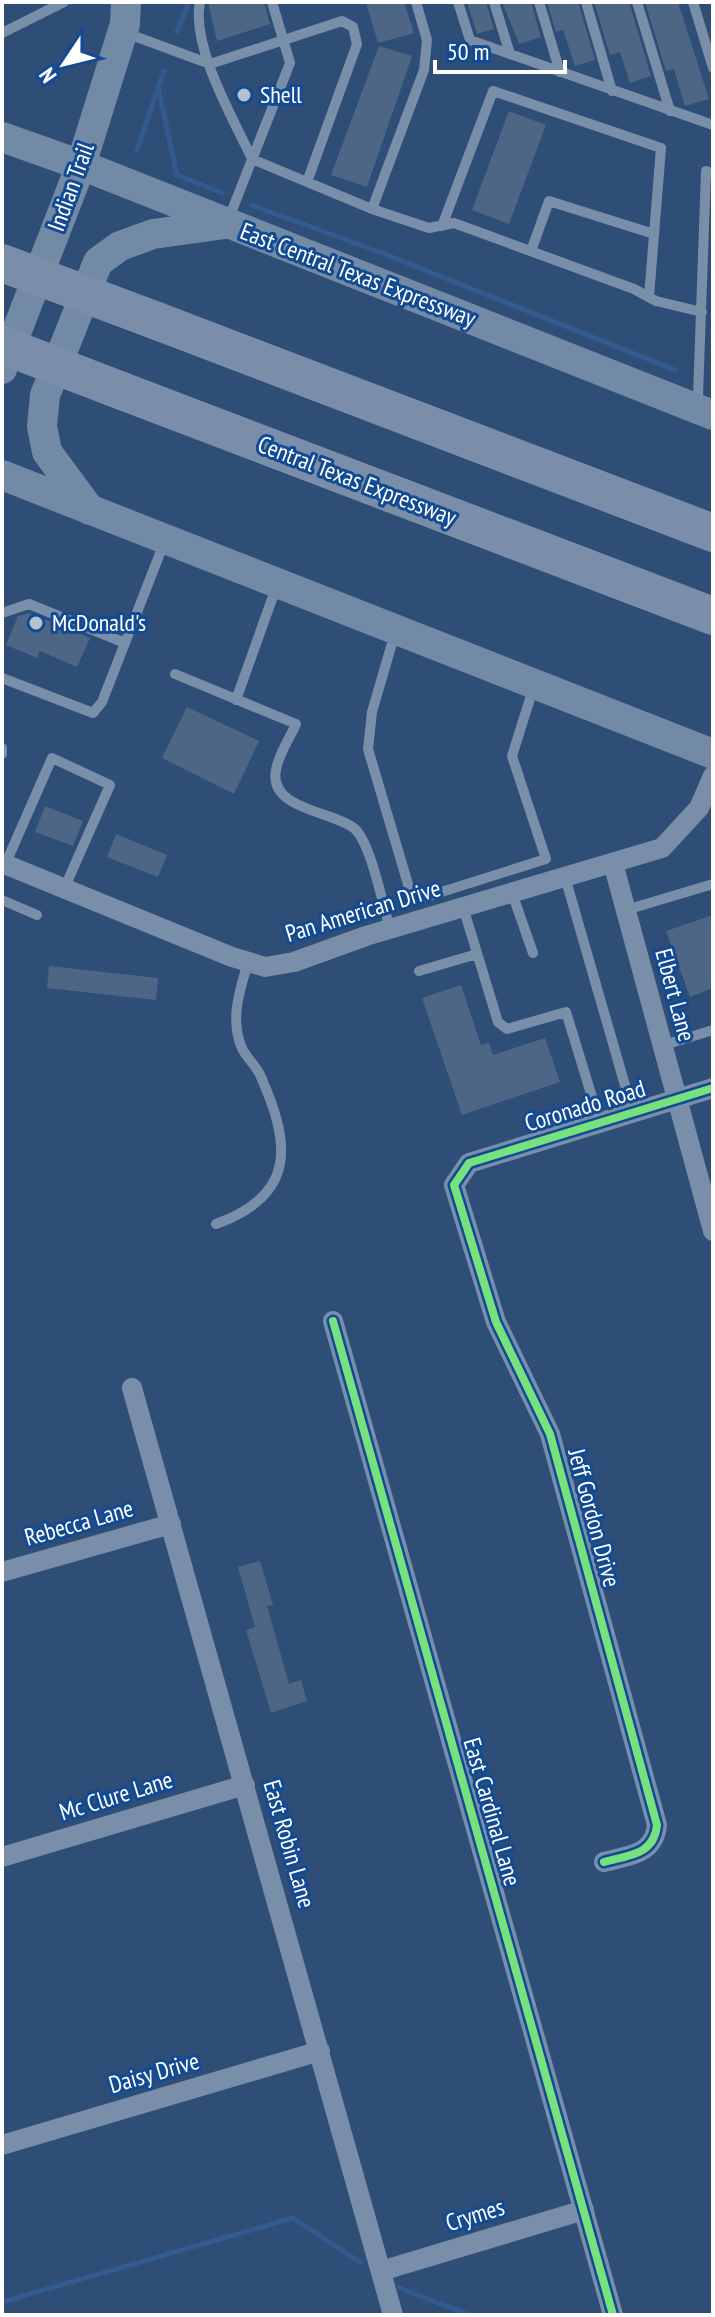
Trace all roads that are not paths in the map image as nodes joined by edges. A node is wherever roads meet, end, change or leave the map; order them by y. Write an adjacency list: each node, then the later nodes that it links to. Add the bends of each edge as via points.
1 (64, 2): 12 (lane)
2 (200, 2): 15 (lane, via 197,18)
3 (272, 2): 13 (lane)
4 (416, 2): 26 (lane, via 427,40 424,70)
5 (458, 2): 14 (lane, via 470,40)
6 (494, 2): 14 (lane)
7 (539, 2): 17 (lane)
8 (586, 2): 18 (lane)
9 (637, 2): 19 (lane)
10 (693, 2): 16 (lane)
11 (124, 17): 15 (lane); 23 (main road, Indian Trail)
12 (2, 33)
13 (284, 41): 15 (lane); 22 (lane, via 290,63); 25 (lane, via 342,21 353,27 357,44)
14 (510, 54): 17 (lane)
15 (210, 64): 22 (lane)
16 (713, 68)
17 (560, 72): 18 (lane)
18 (612, 91): 19 (lane)
19 (670, 111): 20 (lane)
20 (713, 125)
21 (2, 137): 23 (main road, East Central Texas Expressway)
22 (252, 159): 25 (lane); 27 (lane)
23 (81, 165): 27 (main road, East Central Texas Expressway); 36 (main road, Indian Trail)
24 (713, 173): 33 (lane, via 706,171)
25 (307, 182): 26 (lane)
26 (372, 209): 28 (lane, via 429,228)
27 (227, 224): 37 (main road, East Central Texas Expressway); 39 (main road, via 153,234 120,246 98,262 45,395 42,426 47,452)
28 (442, 226): 29 (lane, via 493,91 661,148); 30 (lane, via 454,223)
29 (654, 234): 30 (lane, via 549,201); 32 (lane)
30 (531, 251): 32 (lane)
31 (2, 263): 40 (highway, bridge)
32 (649, 297): 33 (lane)
33 (702, 312): 34 (lane)
34 (707, 331): 37 (lane, via 698,395)
35 (2, 345): 44 (highway, Central Texas Expressway, bridge)
36 (2, 369)
37 (703, 411)
38 (2, 475): 39 (main road)
39 (90, 510): 41 (main road)
40 (713, 533)
41 (165, 539): 42 (main road); 46 (lane)
42 (278, 584): 45 (main road); 50 (lane)
43 (2, 613): 46 (lane, via 29,604)
44 (713, 616)
45 (396, 630): 49 (main road); 49 (lane, via 372,712 368,749 413,901 546,859 512,756)
46 (125, 643): 48 (lane, via 93,713)
47 (175, 674): 50 (lane)
48 (2, 678)
49 (535, 684): 51 (main road)
50 (236, 700): 63 (lane, via 296,724 275,772 278,784 290,801 355,830)
51 (713, 754)
52 (713, 776): 53 (street, Pan American Drive, via 699,808 662,848)
53 (613, 863): 55 (street, Pan American Drive); 61 (street, Elbert Lane)
54 (3, 864): 57 (street, Pan American Drive); 57 (lane, via 52,758 110,785)
55 (565, 877): 58 (street, Pan American Drive); 72 (lane)
56 (713, 884): 61 (lane)
57 (64, 889): 66 (street, Pan American Drive)
58 (512, 893): 60 (street, Pan American Drive); 64 (lane)
59 (2, 900): 62 (lane)
60 (463, 907): 63 (street, Pan American Drive); 65 (lane)
61 (626, 910): 69 (street, Elbert Lane)
62 (37, 915)
63 (390, 929): 66 (street, Pan American Drive, via 294,962 265,967)
64 (533, 953)
65 (477, 954): 67 (lane); 73 (lane, via 498,1022 507,1029 566,1012)
66 (248, 962): 75 (lane, via 234,1007 241,1046 260,1074 283,1136 278,1180 246,1214)
67 (419, 971)
68 (713, 1030): 69 (lane)
69 (661, 1046): 71 (street, Elbert Lane)
70 (713, 1088): 71 (street, Coronado Road)
71 (675, 1100): 72 (street, Coronado Road); 76 (street, Elbert Lane)
72 (633, 1113): 73 (street, Coronado Road)
73 (600, 1123): 74 (street, Coronado Road)
74 (469, 1163): 83 (street, Jeff Gordon Drive, via 454,1185 496,1322 550,1434 657,1825 656,1840 648,1850)
75 (216, 1224)
76 (713, 1231)
77 (333, 1321): 86 (street, East Cardinal Lane)
78 (132, 1388): 79 (street, East Robin Lane)
79 (171, 1524): 80 (street, Rebecca Lane); 81 (street, East Robin Lane)
80 (2, 1572)
81 (245, 1785): 82 (street, Mc Clure Lane); 84 (street, East Robin Lane)
82 (2, 1857)
83 (604, 1862)
84 (320, 2051): 85 (street, Daisy Drive); 87 (street, East Robin Lane)
85 (2, 2145)
86 (584, 2210): 87 (street, Crymes); 89 (street, East Cardinal Lane)
87 (381, 2271): 88 (street, East Robin Lane)
88 (393, 2315)
89 (613, 2315)

